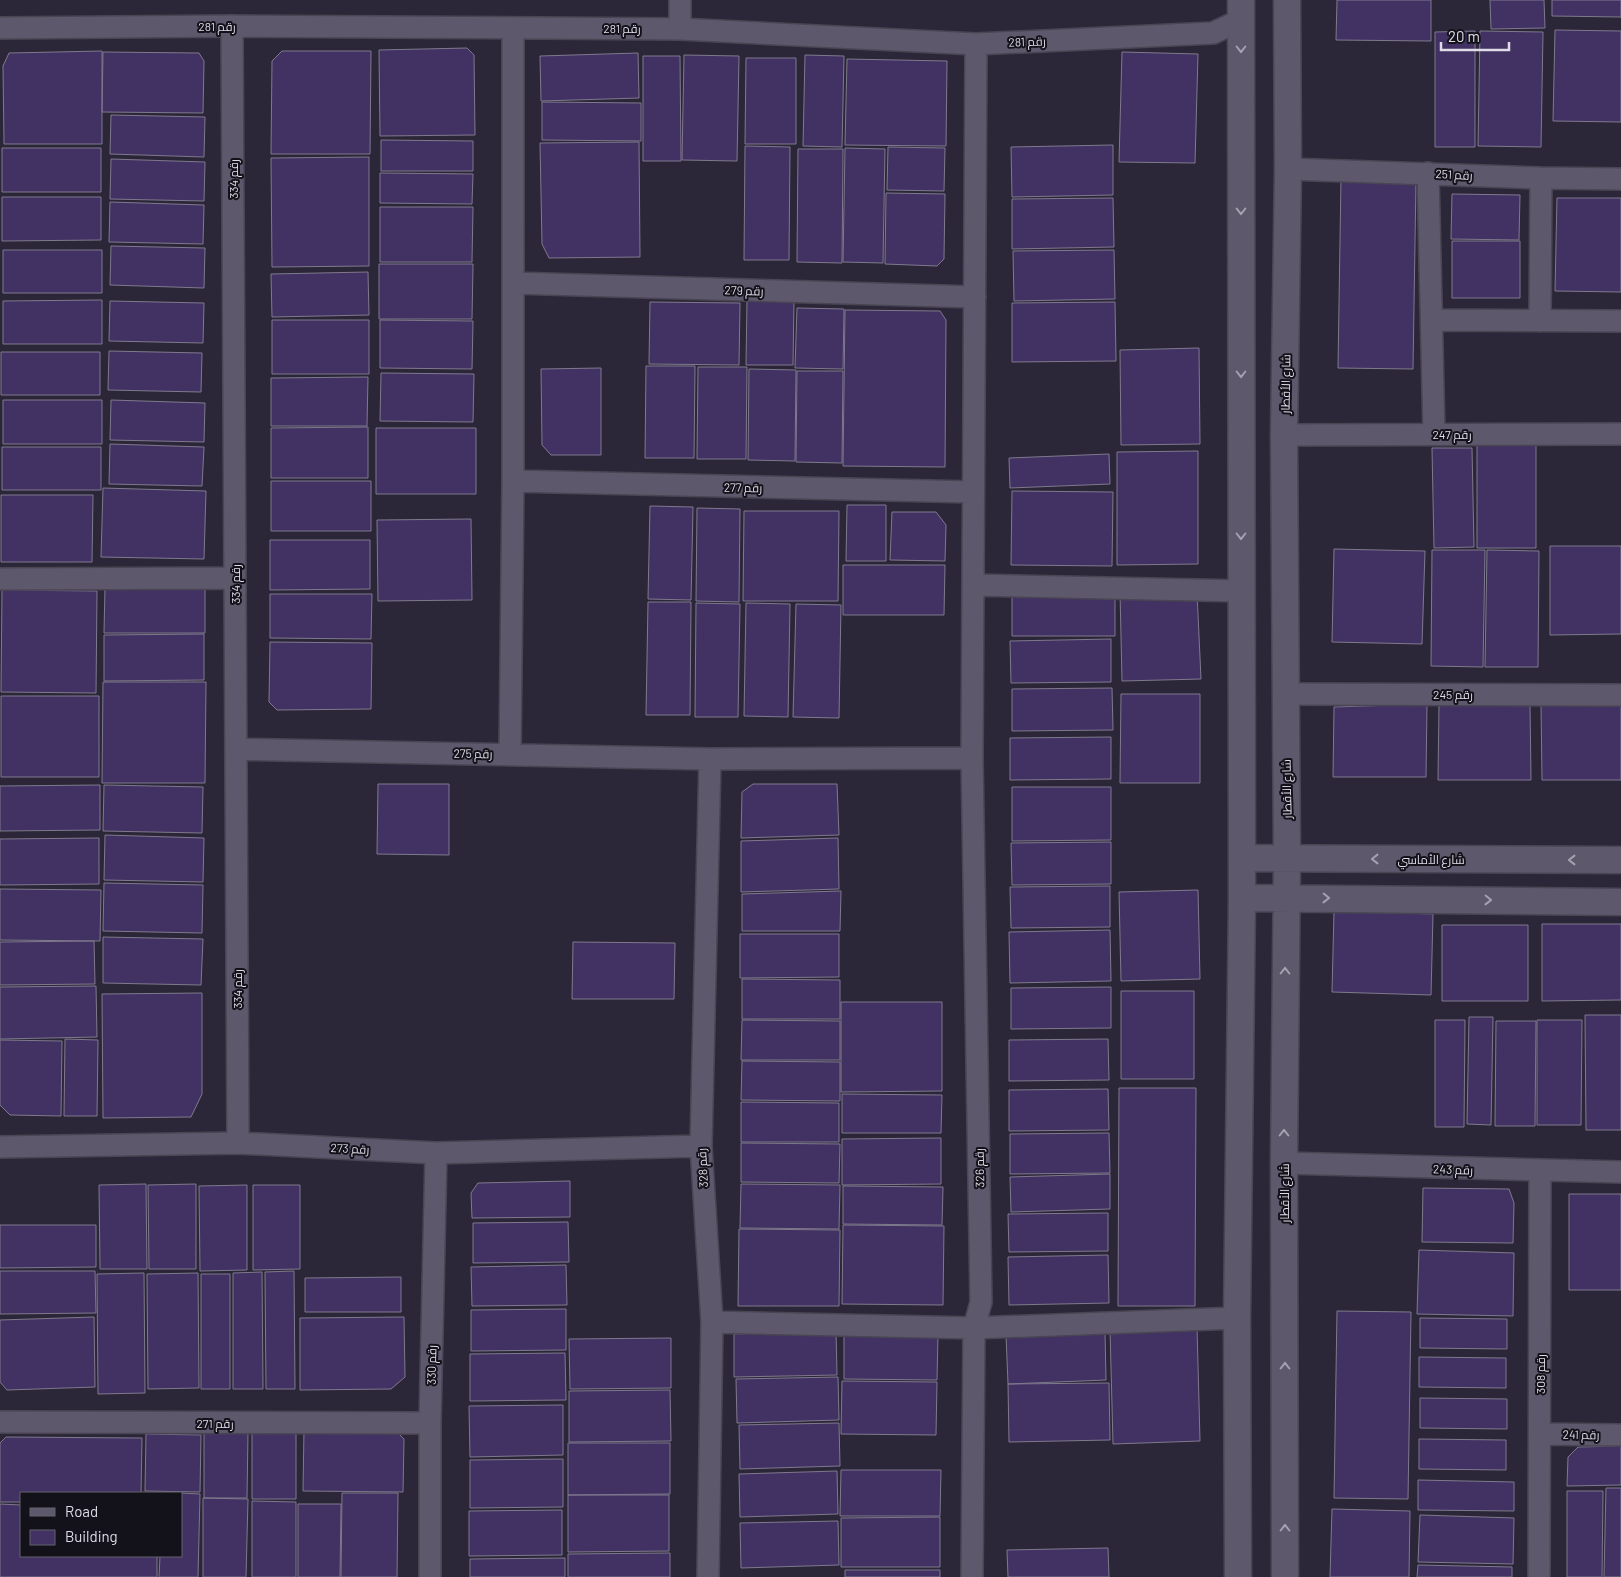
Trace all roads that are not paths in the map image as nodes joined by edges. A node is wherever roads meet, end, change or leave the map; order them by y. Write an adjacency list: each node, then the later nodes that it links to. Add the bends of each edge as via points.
1 (680, 0): 7 (street)
2 (1287, 0): 9 (street, شارع الأقطار)
3 (1241, 10): 8 (street, رقم 281, via 1213,33); 26 (street, one-way to 26)
4 (232, 26): 5 (street, رقم 281); 6 (street, رقم 281); 23 (street, رقم 334)
5 (0, 28)
6 (513, 28): 7 (street, رقم 281); 13 (street)
7 (680, 29): 8 (street, رقم 281)
8 (976, 44): 14 (street, رقم 326)
9 (1288, 169): 10 (street, رقم 251); 20 (street, شارع الأقطار)
10 (1428, 173): 11 (street, رقم 251); 15 (street)
11 (1541, 178): 12 (street, رقم 251); 16 (street)
12 (1621, 178)
13 (513, 283): 14 (street, رقم 279); 21 (street)
14 (975, 297): 22 (street, رقم 326)
15 (1433, 320): 16 (street); 18 (street)
16 (1540, 321): 17 (street)
17 (1621, 321)
18 (1434, 434): 19 (street, رقم 247); 20 (street, رقم 247)
19 (1621, 434)
20 (1284, 435): 27 (street, شارع الأقطار)
21 (513, 481): 22 (street, رقم 277); 30 (street)
22 (972, 492): 25 (street, رقم 326)
23 (235, 578): 24 (street); 29 (street, رقم 334)
24 (0, 579)
25 (974, 585): 26 (street); 31 (street, رقم 326)
26 (1242, 591): 33 (street)
27 (1284, 694): 28 (street, رقم 245); 34 (street, شارع الأقطار)
28 (1621, 695)
29 (236, 749): 30 (street, رقم 275); 39 (street, رقم 334)
30 (510, 754): 32 (street, رقم 275)
31 (972, 758): 32 (street, رقم 275); 48 (street, رقم 326, via 981,1302)
32 (710, 760): 40 (street, رقم 328)
33 (1242, 858): 34 (street, شارع الأماسي); 36 (street)
34 (1287, 860): 35 (street, شارع الأماسي, one-way to 34); 37 (street, شارع الأقطار)
35 (1621, 860)
36 (1242, 898): 37 (street); 46 (street)
37 (1285, 898): 38 (street, one-way to 38); 43 (street, شارع الأقطار, one-way to 37)
38 (1621, 902)
39 (238, 1142): 41 (street, رقم 273); 42 (street, رقم 273)
40 (701, 1146): 42 (street, رقم 273); 47 (street, رقم 328)
41 (0, 1147)
42 (436, 1153): 50 (street, رقم 330)
43 (1284, 1163): 44 (street, رقم 243); 57 (street, شارع الأقطار, one-way to 43)
44 (1540, 1172): 45 (street, رقم 243); 51 (street, رقم 308)
45 (1621, 1172)
46 (1237, 1318): 48 (street); 56 (street)
47 (712, 1322): 48 (street); 54 (street, رقم 328)
48 (974, 1328): 55 (street, رقم 326)
49 (0, 1422): 50 (street, رقم 271)
50 (430, 1423): 53 (street, رقم 330)
51 (1540, 1434): 52 (street, رقم 241); 58 (street, رقم 308)
52 (1621, 1435)
53 (430, 1577)
54 (708, 1577)
55 (972, 1577)
56 (1238, 1577)
57 (1285, 1577)
58 (1539, 1577)

